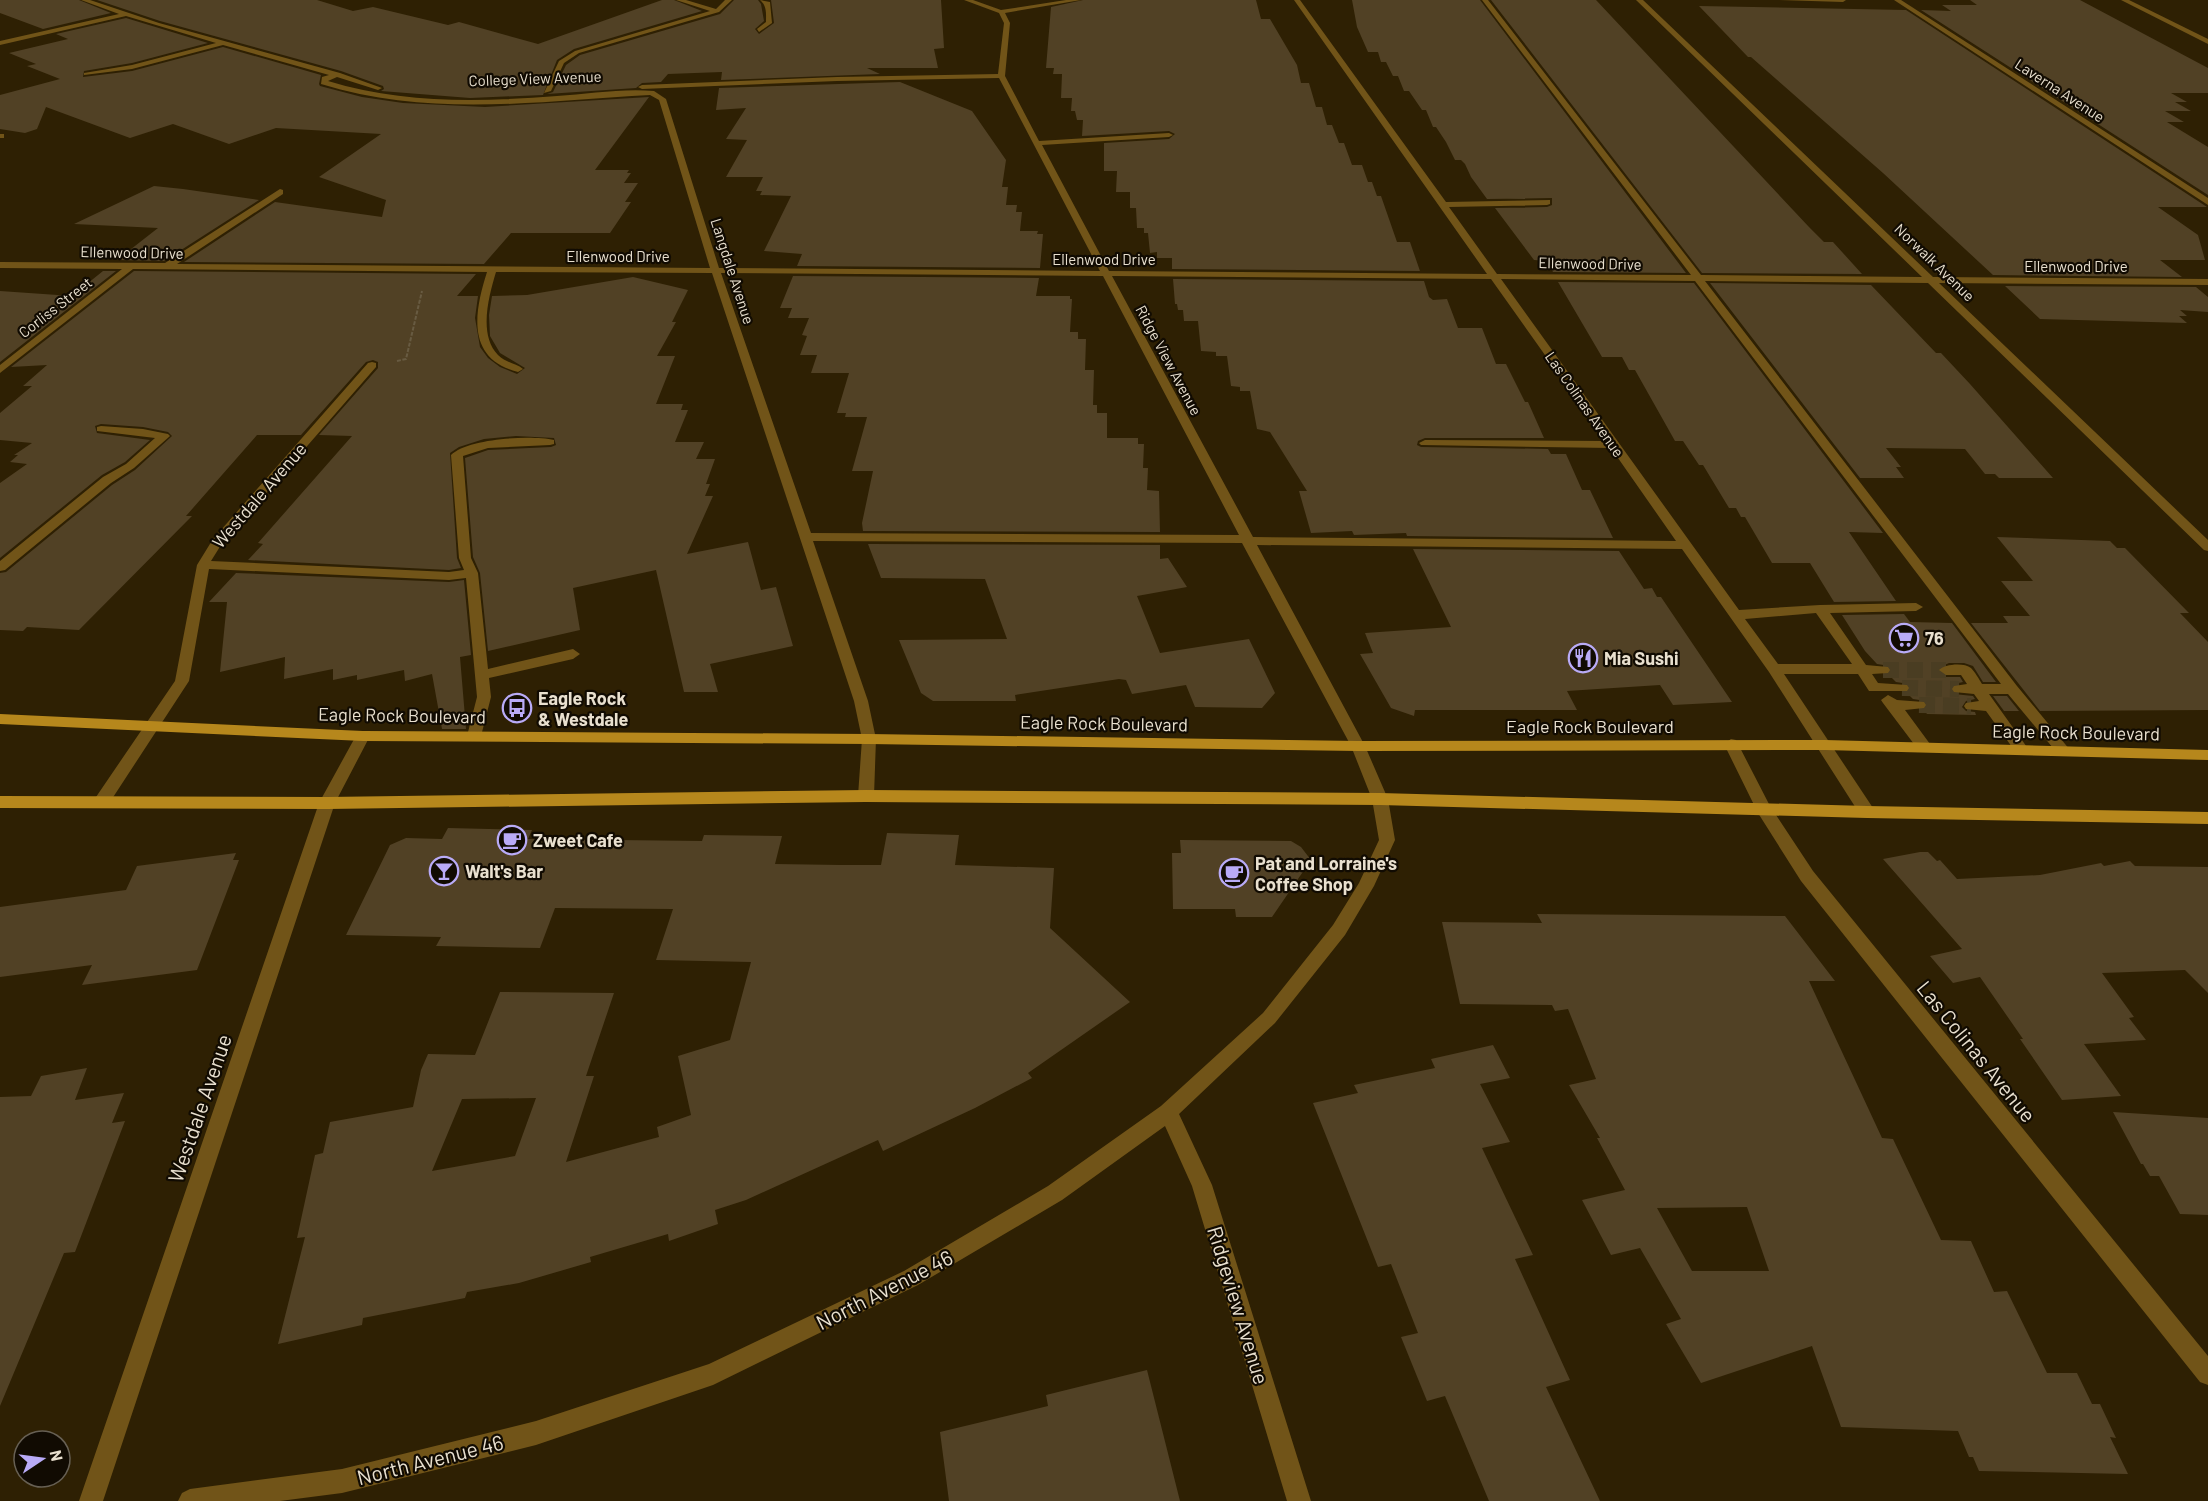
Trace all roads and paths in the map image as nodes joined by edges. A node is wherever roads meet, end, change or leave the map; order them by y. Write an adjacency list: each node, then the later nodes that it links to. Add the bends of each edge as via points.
1 (84, 0): 16 (street, College View Avenue)
2 (679, 0): 14 (street)
3 (729, 0): 14 (street)
4 (763, 0): 17 (street, via 769,9 769,22)
5 (967, 0): 15 (street)
6 (1077, 0): 15 (street)
7 (1297, 0): 30 (street, Las Colinas Avenue)
8 (1485, 0): 39 (street)
9 (1639, 0): 40 (street, Norwalk Avenue)
10 (1782, 0): 11 (street)
11 (1843, 0)
12 (1898, 0): 28 (street, Laverna Avenue)
13 (2124, 0): 18 (street)
14 (717, 11): 24 (street, via 577,52 561,62)
15 (1001, 12): 23 (street, via 1007,23)
16 (124, 15): 19 (street); 20 (street, College View Avenue)
17 (759, 30)
18 (2208, 42)
19 (0, 43)
20 (222, 43): 21 (street, via 132,67); 22 (street, College View Avenue)
21 (86, 74)
22 (338, 74): 24 (street, College View Avenue, via 380,88 431,95); 36 (street, Langdale Avenue, via 324,82 415,102 651,93 662,99)
23 (1001, 76): 24 (street, College View Avenue); 26 (street, Ridge View Avenue)
24 (547, 91)
25 (1169, 135): 26 (street)
26 (1038, 143): 37 (street, Ridge View Avenue)
27 (280, 192): 33 (street)
28 (2206, 199)
29 (1547, 202): 30 (street)
30 (1444, 205): 38 (street, Las Colinas Avenue)
31 (0, 265): 32 (street, Ellenwood Drive)
32 (129, 268): 33 (street, Ellenwood Drive); 44 (street, Corliss Street)
33 (164, 268): 34 (street, Ellenwood Drive)
34 (427, 270): 35 (street, Ellenwood Drive); 42 (path, via 406,359)
35 (492, 270): 36 (street, Ellenwood Drive); 43 (street, via 482,326 487,350 505,368)
36 (716, 272): 37 (street, Ellenwood Drive); 49 (street, Langdale Avenue)
37 (1107, 274): 38 (street, Ellenwood Drive); 50 (street, Ridge View Avenue)
38 (1495, 277): 39 (street, Ellenwood Drive); 48 (street, Las Colinas Avenue)
39 (1701, 279): 40 (street, Ellenwood Drive); 69 (street)
40 (1932, 280): 41 (street, Ellenwood Drive); 52 (street, Norwalk Avenue)
41 (2208, 282)
42 (372, 366): 53 (street, Westdale Avenue, via 217,542)
43 (519, 369)
44 (0, 370)
45 (101, 429): 54 (street, via 165,436)
46 (550, 442): 55 (street, via 476,446 457,455 465,558)
47 (1425, 444): 48 (street)
48 (1615, 445): 51 (street, Las Colinas Avenue)
49 (804, 537): 50 (street); 78 (street, Langdale Avenue, via 861,701)
50 (1246, 540): 51 (street); 81 (street, Ridge View Avenue)
51 (1686, 545): 58 (street, Las Colinas Avenue)
52 (2208, 548)
53 (203, 565): 55 (street, via 448,576); 75 (street, Westdale Avenue, via 182,681)
54 (0, 567)
55 (472, 573): 64 (street)
56 (1916, 607): 57 (street)
57 (1820, 609): 58 (street); 61 (street)
58 (1735, 615): 60 (street, Las Colinas Avenue)
59 (573, 654): 64 (street)
60 (1774, 669): 61 (street); 80 (street, Las Colinas Avenue)
61 (1862, 669): 62 (street); 65 (street)
62 (1883, 670)
63 (1946, 670): 68 (street, via 1965,670)
64 (482, 675): 77 (street, via 484,697)
65 (1874, 688): 66 (street); 70 (street)
66 (1902, 688)
67 (1959, 689): 68 (street)
68 (1978, 689): 69 (street); 73 (street)
69 (2012, 689): 84 (street)
70 (1894, 705): 71 (street); 82 (street)
71 (1919, 705)
72 (1971, 706): 73 (street)
73 (1989, 706): 83 (street)
74 (0, 719): 75 (main road, Eagle Rock Boulevard)
75 (154, 725): 76 (main road, Eagle Rock Boulevard); 88 (street, Westdale Avenue)
76 (363, 736): 77 (main road, Eagle Rock Boulevard); 90 (street, Westdale Avenue)
77 (474, 736): 78 (main road, Eagle Rock Boulevard)
78 (869, 739): 81 (main road, Eagle Rock Boulevard); 86 (street, Langdale Avenue)
79 (1731, 744): 80 (main road, Eagle Rock Boulevard); 81 (main road, Eagle Rock Boulevard); 91 (street, Las Colinas Avenue)
80 (1825, 745): 82 (main road, Eagle Rock Boulevard); 92 (street, Las Colinas Avenue)
81 (1358, 746): 87 (street)
82 (1925, 748): 83 (main road, Eagle Rock Boulevard)
83 (2022, 750): 84 (main road, Eagle Rock Boulevard)
84 (2063, 750): 85 (main road, Eagle Rock Boulevard)
85 (2208, 755)
86 (866, 796): 87 (main road); 90 (main road)
87 (1380, 799): 91 (main road); 94 (street, North Avenue 46, via 1387,840 1366,886 1339,930 1269,1018)
88 (102, 801): 89 (main road); 90 (main road)
89 (0, 802)
90 (327, 803): 96 (street, Westdale Avenue)
91 (1764, 809): 92 (main road); 95 (street, Las Colinas Avenue, via 1807,876)
92 (1867, 812): 93 (main road)
93 (2208, 818)
94 (1168, 1112): 97 (street, North Avenue 46, via 1055,1193 911,1278 713,1374 536,1433 342,1481); 98 (street, Ridgeview Avenue, via 1202,1185)
95 (2208, 1374)
96 (91, 1501)
97 (190, 1501)
98 (1299, 1501)

